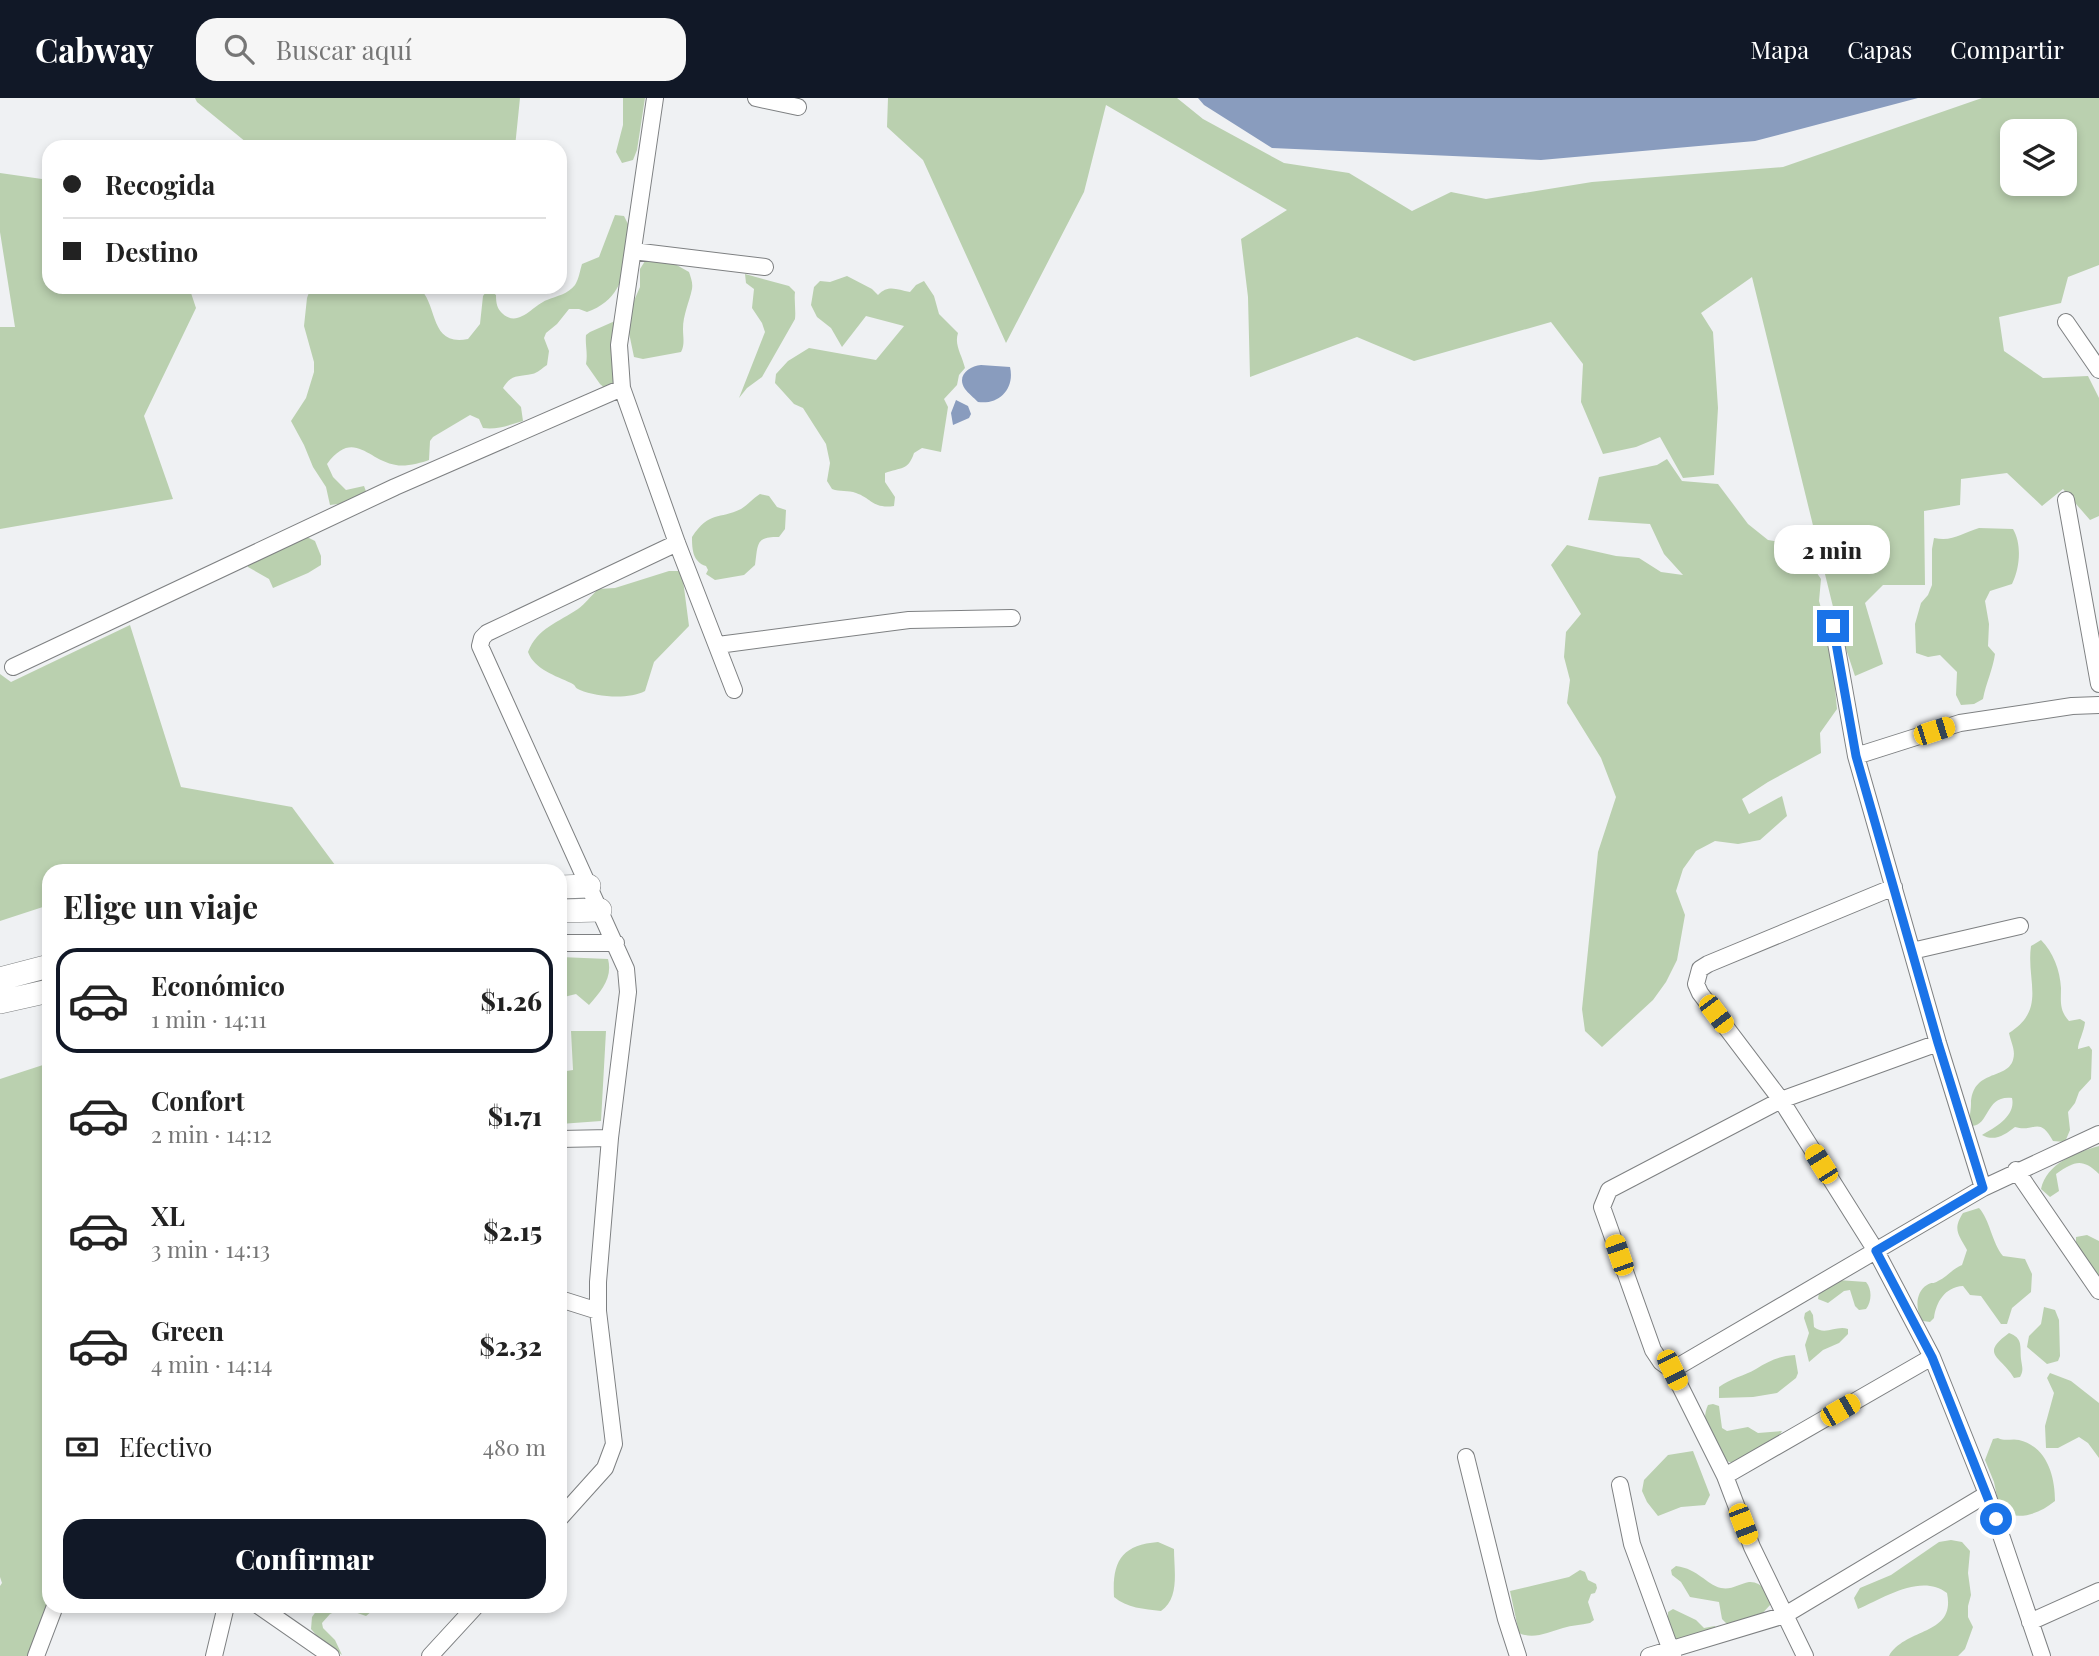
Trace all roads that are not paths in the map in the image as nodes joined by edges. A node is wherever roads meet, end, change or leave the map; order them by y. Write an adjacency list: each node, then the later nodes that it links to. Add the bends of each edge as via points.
1 (655, 98): 4 (street)
2 (756, 98): 3 (street)
3 (799, 107)
4 (633, 251): 5 (street); 8 (street, via 619,345)
5 (765, 267)
6 (2066, 322): 7 (street)
7 (2097, 364)
8 (622, 388): 10 (street); 14 (street, via 395,486)
9 (2066, 500): 15 (street)
10 (677, 543): 13 (street); 19 (street, via 482,638 480,646)
11 (1012, 618): 13 (street, via 909,620)
12 (1833, 626): 18 (street)
13 (718, 646): 16 (street)
14 (13, 667)
15 (2099, 684)
16 (734, 690)
17 (2099, 705): 18 (street, via 1961,723)
18 (1856, 756): 21 (street)
19 (589, 886): 20 (main road); 22 (street)
20 (567, 887)
21 (1894, 887): 27 (street); 33 (street, via 1700,969 1696,984 1700,993)
22 (600, 910): 23 (main road); 26 (street)
23 (567, 911)
24 (2020, 926): 27 (street)
25 (567, 943): 26 (street)
26 (616, 943): 35 (street, via 626,969 628,992)
27 (1912, 951): 32 (street)
28 (42, 968): 29 (main road)
29 (0, 979)
30 (42, 993): 31 (main road)
31 (0, 1002)
32 (1938, 1043): 33 (street); 38 (street)
33 (1780, 1100): 39 (street); 44 (street, via 1609,1190 1602,1208 1653,1350)
34 (2099, 1134): 37 (street)
35 (610, 1138): 36 (street); 42 (street)
36 (567, 1139)
37 (2016, 1170): 38 (street); 40 (street)
38 (1983, 1188): 39 (street)
39 (1876, 1251): 43 (street); 44 (street)
40 (2099, 1291)
41 (567, 1301): 42 (street)
42 (598, 1311): 49 (street, via 614,1444 606,1468)
43 (1932, 1357): 46 (street); 48 (street)
44 (1672, 1370): 46 (street)
45 (1466, 1457): 62 (street)
46 (1725, 1476): 55 (street, via 1752,1548)
47 (1620, 1485): 57 (street, via 1632,1544)
48 (1987, 1494): 55 (street); 56 (street)
49 (567, 1510)
50 (2099, 1591): 56 (street)
51 (52, 1613): 58 (street)
52 (224, 1613): 59 (street)
53 (269, 1613): 60 (street)
54 (470, 1613): 61 (street)
55 (1785, 1615): 57 (street); 64 (street)
56 (2030, 1622): 65 (street)
57 (1671, 1653): 63 (street)
58 (36, 1656)
59 (214, 1656)
60 (331, 1656)
61 (430, 1656)
62 (1518, 1656)
63 (1649, 1656)
64 (1805, 1656)
65 (2042, 1656)

